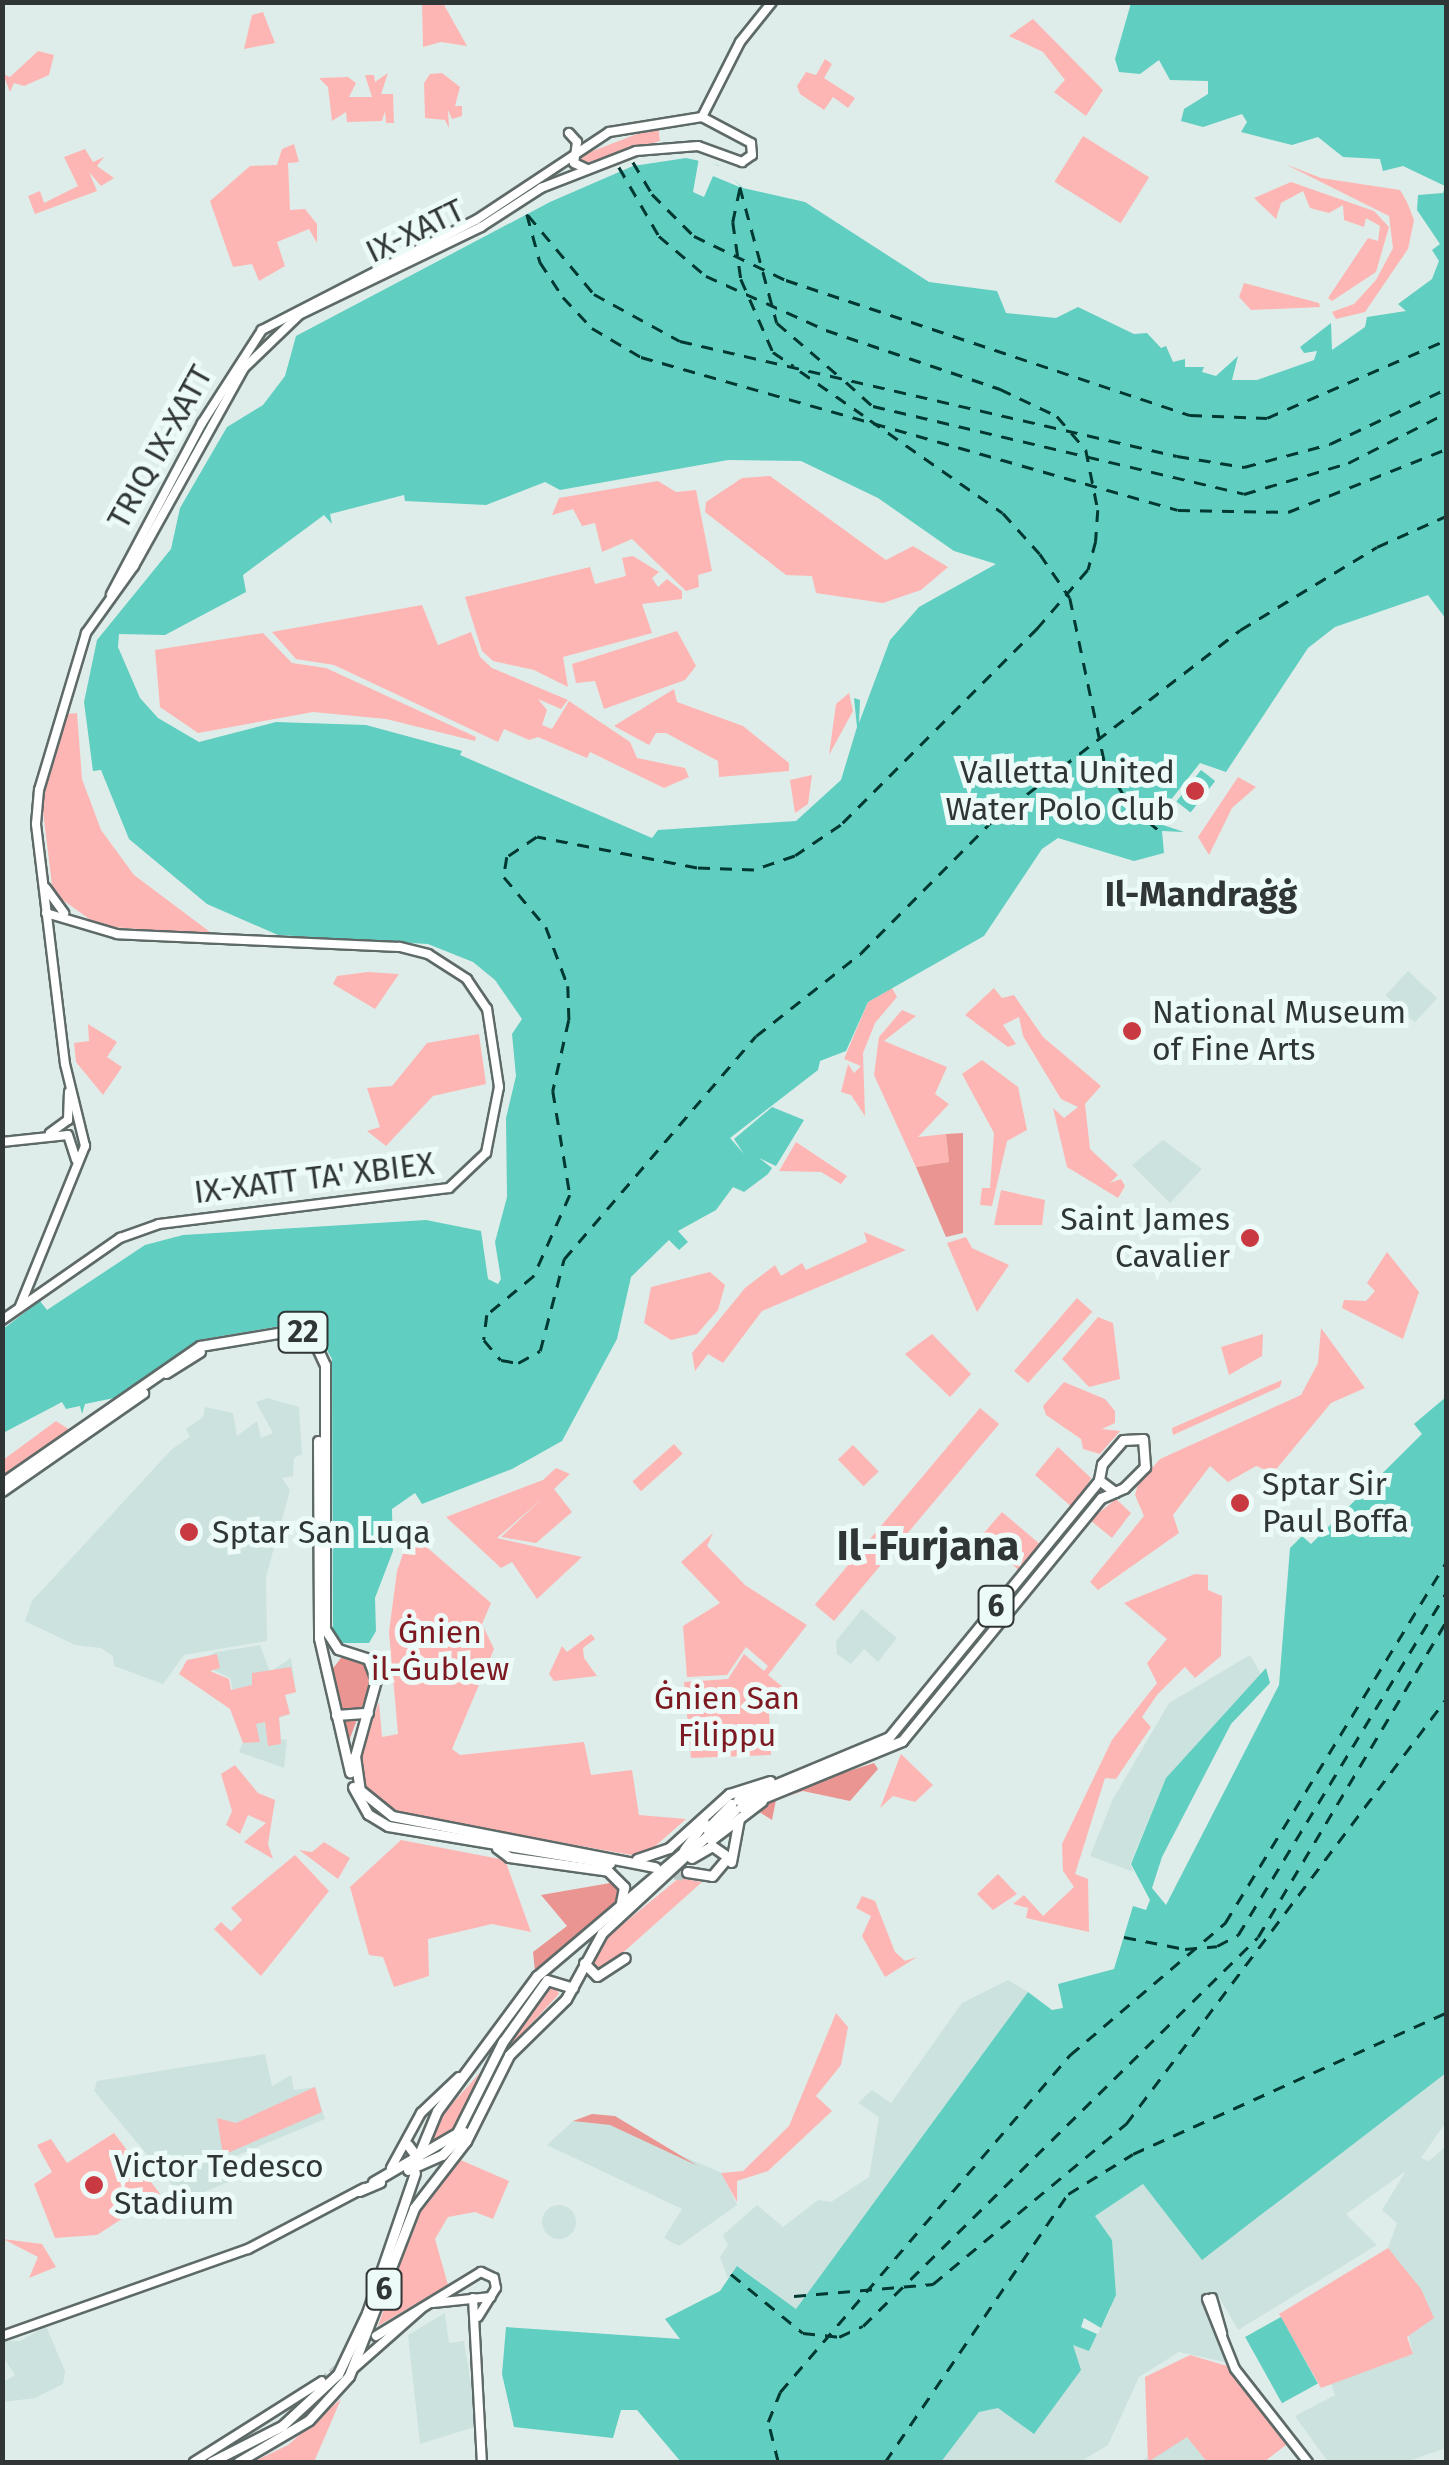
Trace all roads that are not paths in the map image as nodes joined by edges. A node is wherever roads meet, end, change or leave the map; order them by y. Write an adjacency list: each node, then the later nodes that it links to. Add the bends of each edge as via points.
1 (772, 2): 2 (main road, via 740,42)
2 (702, 117): 4 (main road, IX-XATT, via 630,125); 5 (main road, IX-XATT, via 747,140 752,155 742,162 706,147 646,149)
3 (570, 133): 4 (main road)
4 (575, 150): 5 (main road, via 574,163); 6 (main road, IX-XATT, via 476,220)
5 (586, 169): 7 (main road, IX-XATT, via 300,316)
6 (262, 330): 8 (main road, TRIQ IX-XATT, via 202,423)
7 (268, 341): 8 (main road, TRIQ IX-XATT, via 244,368 134,566)
8 (110, 594): 9 (main road, TRIQ IX-XATT, via 83,641 39,790 36,824)
9 (46, 888): 10 (main road, TRIQ IX-XATT); 11 (main road)
10 (46, 914): 11 (main road, IX-XATT TA' XBIEX); 12 (main road, TRIQ IX-XATT)
11 (66, 914): 17 (main road, IX-XATT TA' XBIEX, via 117,934 399,947 428,954 467,978 487,1009 499,1086 486,1154 448,1188 160,1224 120,1238)
12 (66, 1064): 13 (main road, via 70,1116); 15 (main road, via 84,1127 85,1146)
13 (46, 1134): 14 (main road); 15 (main road, via 73,1139)
14 (2, 1142)
15 (75, 1164): 16 (main road)
16 (26, 1290): 17 (main road); 18 (main road)
17 (36, 1295): 18 (main road, IX-XATT TA' XBIEX)
18 (20, 1306): 19 (main road)
19 (2, 1320)
20 (1099, 1479): 23 (highway); 23 (highway, 6, via 1116,1445 1144,1440 1145,1466); 28 (highway, 6)
21 (2, 1483): 24 (highway, 22, via 189,1351 222,1340 305,1333 318,1342 325,1365 325,1629 338,1649)
22 (2, 1491): 25 (highway, 22, via 201,1352 304,1338 321,1363 317,1597)
23 (1115, 1492): 29 (highway, 6, via 1101,1498 908,1734)
24 (351, 1653): 25 (highway, via 334,1659); 26 (highway, 22, via 372,1664 376,1680)
25 (326, 1676): 27 (highway, 22)
26 (368, 1713): 27 (highway); 34 (highway, 22, via 354,1756 357,1779 375,1807 392,1816)
27 (336, 1715): 33 (highway, 22, via 356,1794 378,1822)
28 (889, 1738): 29 (highway); 30 (highway, 6)
29 (885, 1752): 30 (highway, 6)
30 (794, 1779): 31 (highway); 32 (highway, 6); 32 (highway, 6)
31 (720, 1799): 34 (highway, via 654,1856); 35 (highway)
32 (737, 1808): 35 (highway, 6); 36 (highway, via 728,1872 709,1880)
33 (495, 1846): 34 (highway, via 654,1868); 37 (highway, via 509,1857 608,1871 624,1887)
34 (584, 1852)
35 (681, 1859): 36 (highway, 6); 37 (highway, 6)
36 (682, 1873): 36 (highway, via 712,1876 728,1857 712,1846); 39 (highway, 6, via 602,1934)
37 (619, 1909): 44 (highway, 6, via 538,1976)
38 (624, 1958): 39 (highway, via 598,1976)
39 (584, 1963): 42 (highway, 6)
40 (561, 1980): 41 (highway); 42 (highway); 43 (highway)
41 (544, 1983): 42 (highway, via 556,1975); 45 (highway, 6)
42 (575, 1984): 43 (highway, 6)
43 (566, 1998): 47 (highway, 6, via 509,2055)
44 (501, 2029): 46 (highway, 6); 48 (main road, 6, via 421,2113)
45 (504, 2042): 46 (highway, 6); 50 (highway, 6, via 462,2125)
46 (444, 2102): 50 (highway, 6)
47 (480, 2109): 49 (highway, 6); 61 (highway, 6, via 466,2142 414,2208)
48 (408, 2145): 50 (highway); 52 (main road)
49 (452, 2146): 50 (highway, 6); 53 (highway, 6)
50 (419, 2156): 52 (highway, 6)
51 (415, 2172): 64 (highway, 6, via 353,2349 309,2405)
52 (373, 2182): 53 (main road)
53 (359, 2192): 59 (main road, via 248,2249)
54 (468, 2280): 55 (main road); 56 (main road, via 477,2273 491,2276); 60 (main road)
55 (472, 2297): 56 (main road); 58 (main road); 61 (main road, via 419,2310)
56 (491, 2297): 58 (main road)
57 (1210, 2298): 67 (main road, via 1226,2344 1261,2404)
58 (478, 2317): 66 (main road)
59 (2, 2336)
60 (376, 2336)
61 (353, 2369): 65 (highway, 6, via 309,2420)
62 (322, 2381): 63 (main road)
63 (194, 2462)
64 (211, 2462)
65 (238, 2462)
66 (482, 2462)
67 (1308, 2462)

